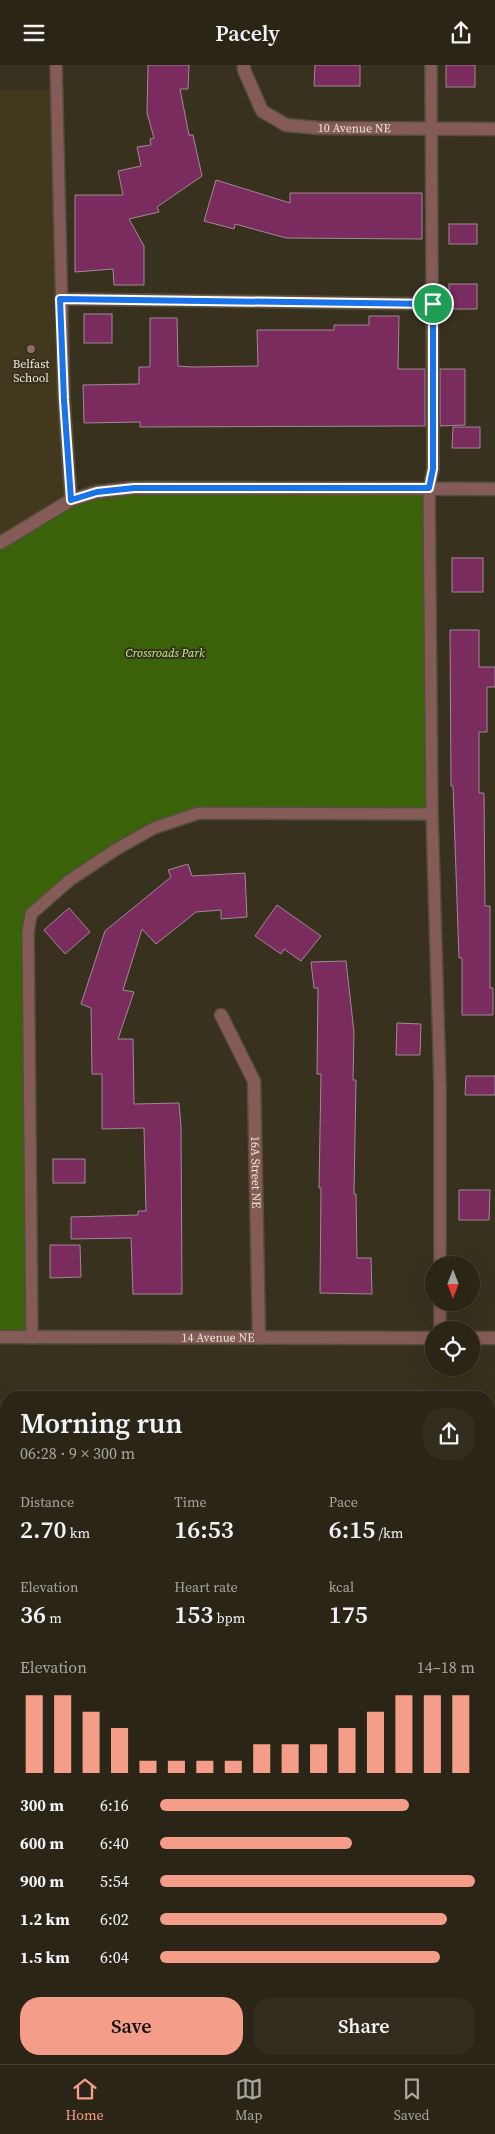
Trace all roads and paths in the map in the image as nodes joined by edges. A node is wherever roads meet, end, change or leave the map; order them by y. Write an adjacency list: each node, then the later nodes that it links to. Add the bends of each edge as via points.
1 (56, 65): 6 (lane)
2 (431, 65): 4 (lane)
3 (244, 68): 4 (street, 10 Avenue NE, via 262,111 286,125)
4 (432, 129): 5 (street, 10 Avenue NE); 7 (lane)
5 (495, 129)
6 (60, 299): 7 (lane); 10 (lane)
7 (433, 304): 8 (lane, via 433,469)
8 (429, 488): 9 (street); 10 (street, via 134,488 97,492); 12 (lane)
9 (495, 489)
10 (71, 500): 11 (street)
11 (0, 543)
12 (432, 814): 14 (lane, via 440,1075); 16 (lane, via 199,813 154,828 115,850 70,880 31,914 28,931)
13 (221, 1015): 17 (street, 16A Street NE, via 254,1081)
14 (440, 1256)
15 (0, 1337): 16 (street, 14 Avenue NE)
16 (32, 1337): 17 (street, 14 Avenue NE)
17 (259, 1337): 18 (street, 14 Avenue NE)
18 (425, 1337)
19 (480, 1338): 20 (street)
20 (495, 1338)

